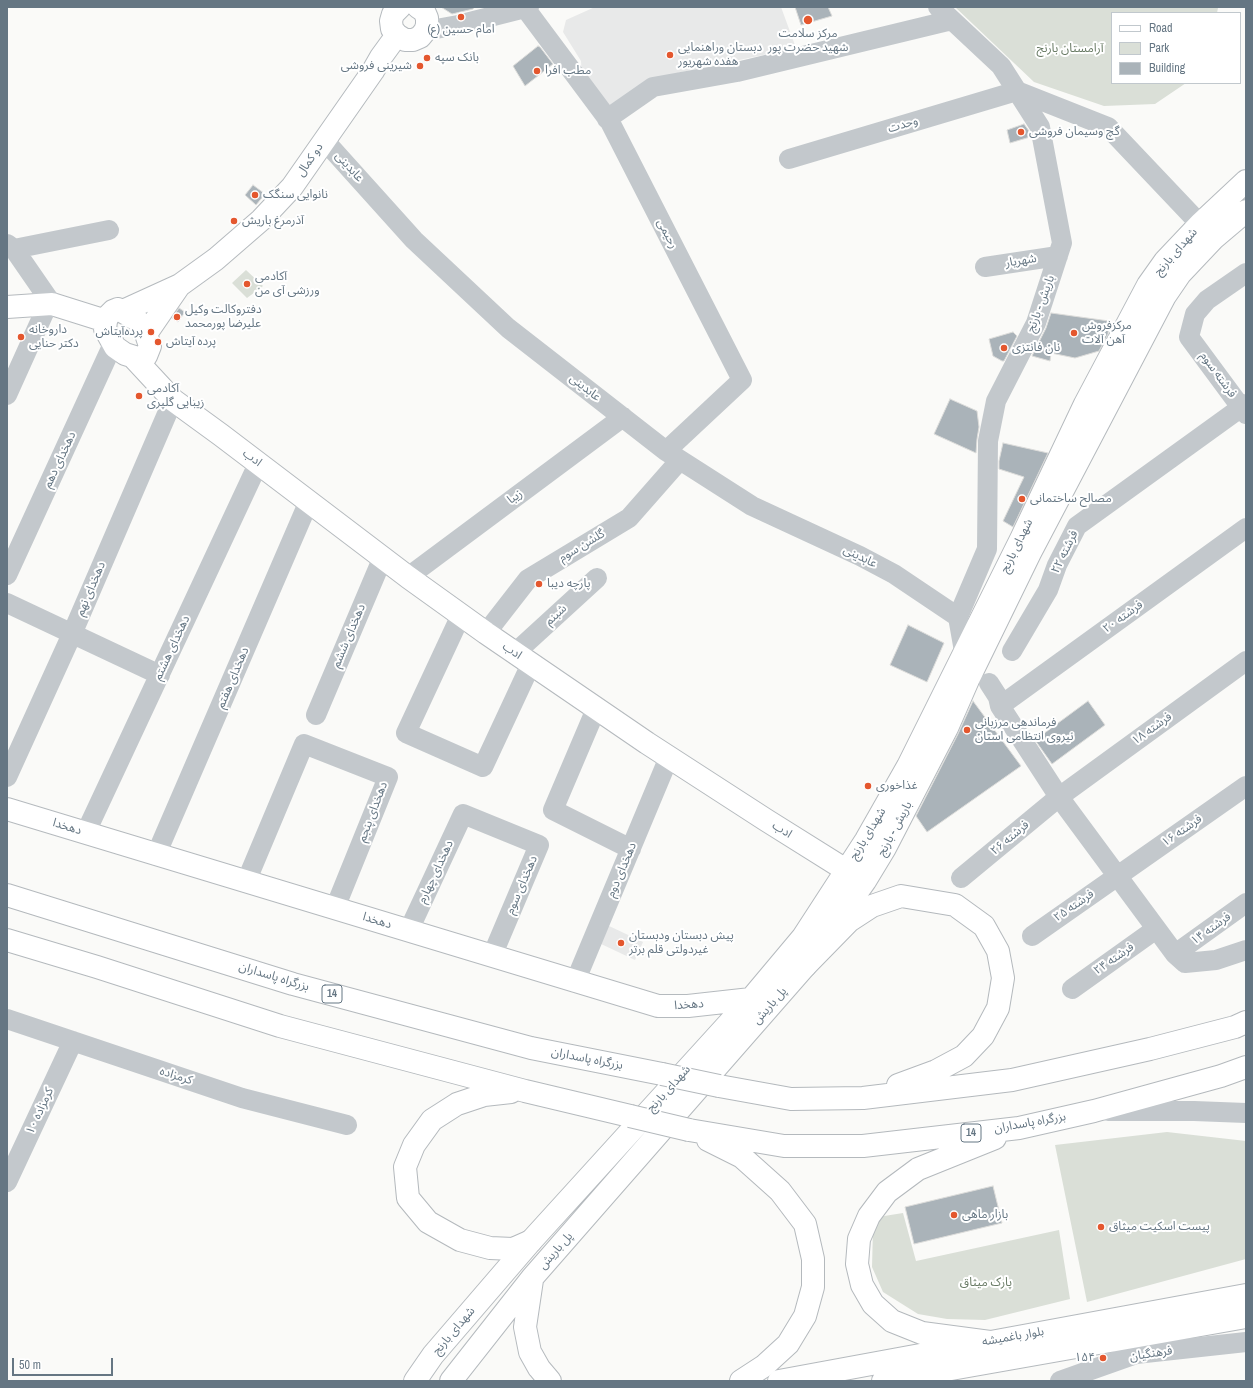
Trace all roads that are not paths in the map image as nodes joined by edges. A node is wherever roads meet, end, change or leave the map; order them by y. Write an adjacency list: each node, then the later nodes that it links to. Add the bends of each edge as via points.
1 (527, 8): 4 (street, via 458,26); 7 (street, رحیمی)
2 (392, 9): 5 (main road, via 392,29)
3 (945, 13): 6 (street, باریش - بارنج, via 1001,66); 7 (street, via 737,72 653,87)
4 (423, 14): 5 (main road, via 420,37 413,40)
5 (401, 38): 8 (main road, دو کمال, via 389,62 374,71)
6 (1017, 91): 9 (street, وحدت); 12 (street, via 1108,127); 15 (street, باریش - بارنج, via 1040,127 1062,243)
7 (607, 119): 28 (street, رحیمی, via 742,380)
8 (324, 140): 18 (main road, دو کمال, via 292,187 261,220 216,259); 27 (street, عابدینی, via 414,240 472,295 508,328)
9 (789, 159)
10 (1246, 181): 12 (main road, شهدای بارنج)
11 (1246, 210): 49 (main road, شهدای بارنج, via 1214,238 1180,274 1165,296 1030,553)
12 (1200, 224): 42 (main road, شهدای بارنج, via 1165,261 1148,285 1085,404)
13 (109, 230): 14 (street)
14 (10, 246): 19 (street)
15 (1058, 256): 16 (street, شهریار); 38 (street, باریش - بارنج, via 1036,323 996,401 988,441 987,549)
16 (985, 267)
17 (1246, 273): 26 (street, فرشته سوم, via 1207,300 1195,314 1189,337)
18 (180, 285): 21 (main road); 23 (main road)
19 (50, 304): 20 (main road); 21 (main road); 24 (street)
20 (7, 306)
21 (114, 316): 22 (main road, via 105,329); 23 (main road, via 137,320 144,328)
22 (113, 344): 23 (main road, via 124,354); 33 (street, دهخدای دهم)
23 (143, 348): 25 (main road)
24 (7, 394)
25 (173, 400): 29 (main road, ادب); 40 (street, دهخدای نهم)
26 (1244, 408): 41 (street, ۲۲ فرشته, via 1078,526 1057,565 1048,590)
27 (623, 417): 28 (street, عابدینی); 34 (street, زیبا)
28 (673, 455): 38 (street, عابدینی, via 752,506 894,574); 39 (street, گلشن سوم, via 629,518 528,579)
29 (258, 464): 30 (main road, ادب); 45 (street, دهخدای هشتم)
30 (309, 501): 32 (main road, ادب); 59 (street, دهخدای هفتم)
31 (1246, 528): 47 (street, ۲۰ فرشته)
32 (383, 557): 34 (main road, ادب); 50 (street, دهخدای ششم)
33 (7, 576)
34 (408, 576): 37 (main road, ادب)
35 (597, 578): 43 (street, شبنم)
36 (7, 603): 40 (street)
37 (461, 615): 39 (main road, ادب); 43 (street, via 406,733 483,767)
38 (958, 617): 42 (street)
39 (486, 633): 43 (main road, ادب)
40 (72, 634): 45 (street); 52 (street, دهخدای نهم)
41 (1012, 650)
42 (964, 651): 60 (main road, شهدای بارنج, via 908,766 866,840)
43 (523, 658): 48 (main road, ادب)
44 (1246, 661): 54 (street, ۱۸ فرشته)
45 (160, 674): 57 (street, دهخدای هشتم)
46 (989, 683): 47 (street, via 998,697)
47 (1000, 706): 54 (street)
48 (596, 709): 51 (main road, ادب); 58 (street, via 553,810)
49 (955, 711): 63 (main road, باریش - بارنج, via 885,848)
50 (316, 715)
51 (669, 757): 58 (street, دهخدای دوم); 60 (main road, ادب)
52 (7, 777)
53 (1246, 786): 61 (street, ۱۶ فرشته)
54 (1059, 797): 61 (street); 62 (street, ۲۶ فرشته)
55 (7, 809): 57 (main road, دهخدا)
56 (463, 814): 68 (street, دهخدای چهارم); 74 (street, دهخدای سوم, via 539,845)
57 (86, 832): 59 (main road, دهخدا)
58 (631, 849): 76 (street, دهخدای دوم)
59 (156, 855): 64 (main road, دهخدا)
60 (845, 871): 63 (main road, ادب); 78 (main road, شهدای بارنج, via 803,937)
61 (1117, 876): 69 (street); 70 (street, ۲۵ فرشته)
62 (961, 878)
63 (865, 881): 75 (main road, پل باریش)
64 (246, 882): 67 (main road, دهخدا); 67 (street, دهخدای پنجم, via 304,744 388,777)
65 (7, 895): 84 (main road, بزرگراه پاسداران / 14, bridge, via 316,990 531,1048 791,1099)
66 (1246, 903): 73 (street, ۱۴ فرشته)
67 (335, 908): 68 (main road, دهخدا)
68 (409, 930): 74 (main road, دهخدا)
69 (1156, 930): 73 (street); 77 (street, فرشته ۲۴)
70 (1032, 936)
71 (7, 940): 83 (main road, 14, via 280,1026)
72 (1246, 950): 73 (street, via 1216,960 1185,963)
73 (1175, 954)
74 (492, 956): 76 (main road, دهخدا)
75 (805, 966): 84 (main road, via 849,922 872,906 901,896 955,905 984,926 998,951 1003,978 998,1008 983,1036 964,1056 936,1071); 92 (main road, پل باریش)
76 (575, 982): 78 (main road, دهخدا, via 658,1006 688,1006)
77 (1072, 989)
78 (751, 999): 91 (main road, شهدای بارنج)
79 (7, 1019): 81 (street, کرمزاده)
80 (1246, 1022): 84 (main road, 14, via 1150,1049 1012,1080)
81 (73, 1041): 87 (street, کرمزاده, via 242,1098); 90 (street, کرمزاده ١٠)
82 (1246, 1067): 85 (main road, بزرگراه پاسداران / 14)
83 (525, 1091): 89 (main road, 14, bridge); 91 (main road, via 484,1095 457,1104 432,1120 414,1145 405,1167 408,1198 428,1222 460,1240 490,1248 513,1249)
84 (863, 1098)
85 (1094, 1111): 86 (street); 88 (main road, بزرگراه پاسداران / 14)
86 (1246, 1113)
87 (347, 1125)
88 (1019, 1128): 89 (main road, بزرگراه پاسداران / 14, via 863,1146 784,1146); 95 (main road, via 918,1169 887,1192 869,1216 860,1239 857,1264 862,1285 873,1304 892,1321 922,1333)
89 (689, 1130): 101 (main road, via 742,1156 780,1191 806,1224 813,1259 813,1287 804,1316 788,1344 764,1366)
90 (7, 1182)
91 (531, 1241): 99 (main road, شهدای بارنج, via 433,1355)
92 (532, 1278): 99 (main road, پل باریش); 100 (main road, via 525,1327 530,1352)
93 (1246, 1296): 95 (main road, بلوار باغمیشه)
94 (1246, 1317): 97 (main road, بلوار باغمیشه)
95 (990, 1342): 102 (main road, بلوار باغمیشه)
96 (1246, 1342): 97 (street, فرهنگیان)
97 (1135, 1345): 98 (street, فرهنگیان); 103 (main road, بلوار باغمیشه)
98 (1100, 1374): 104 (street, فرهنگیان)
99 (432, 1380)
100 (550, 1381)
101 (741, 1381)
102 (779, 1381)
103 (883, 1381)
104 (1060, 1381)

